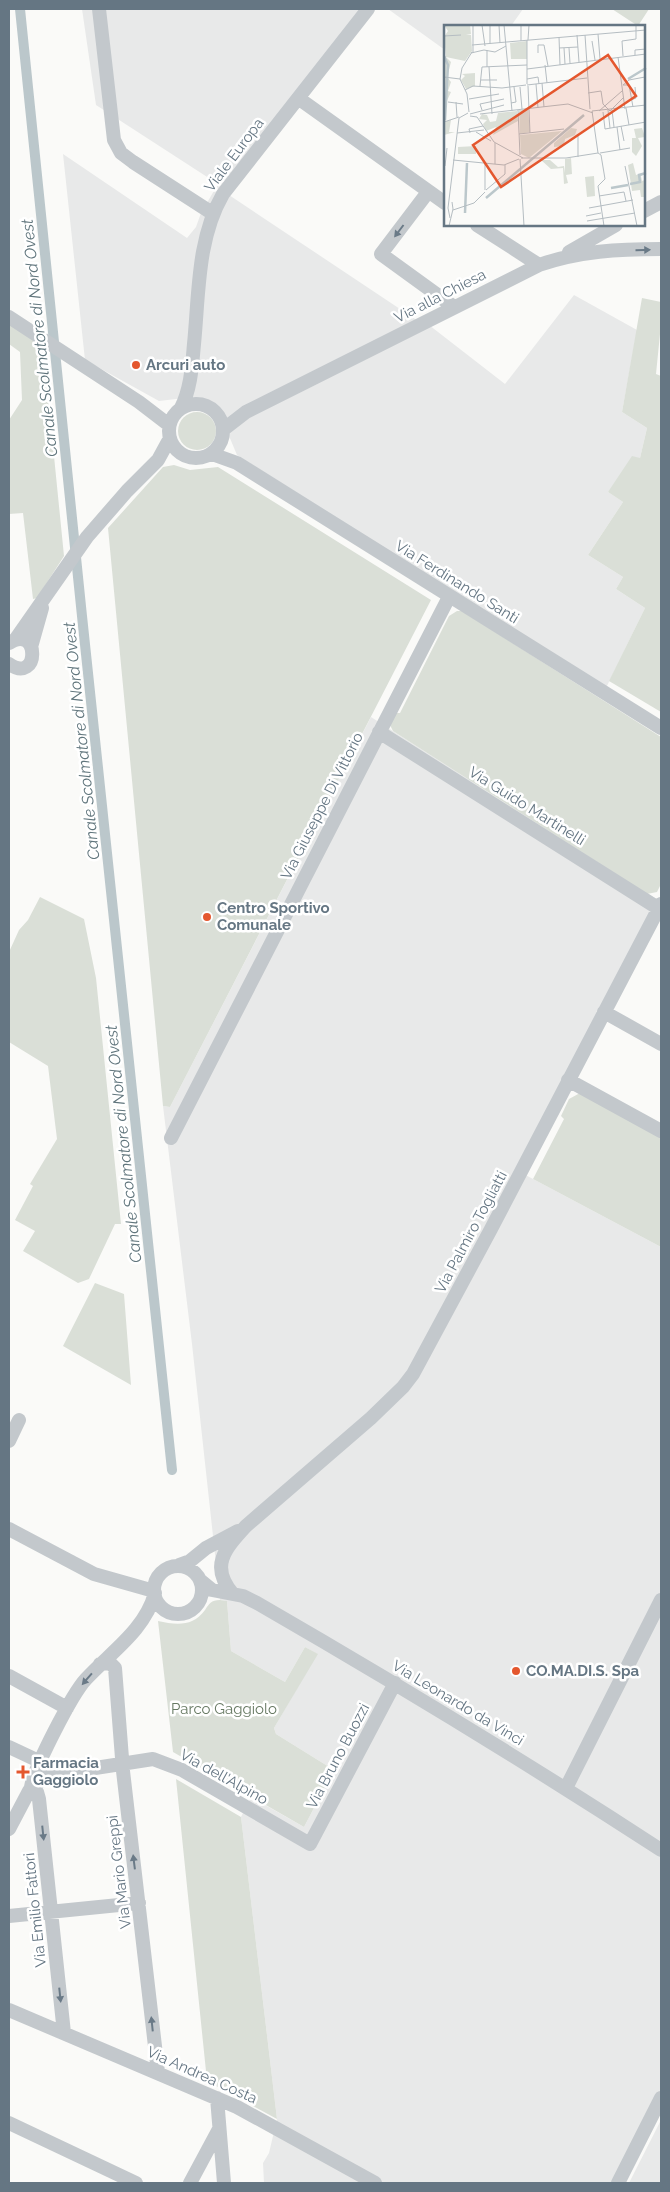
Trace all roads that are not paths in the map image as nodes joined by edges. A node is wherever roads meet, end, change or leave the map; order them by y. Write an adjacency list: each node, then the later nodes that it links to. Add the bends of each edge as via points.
1 (99, 9): 8 (street, via 114,140 121,152 133,162)
2 (368, 9): 3 (street, Viale Europa)
3 (298, 98): 4 (street); 8 (street, Viale Europa, via 223,194)
4 (428, 192): 5 (street); 16 (street, one-way to 16, via 381,254)
5 (444, 202)
6 (661, 202): 7 (street)
7 (645, 210)
8 (212, 213): 18 (street, Viale Europa, via 204,244)
9 (480, 226): 15 (street)
10 (614, 226): 14 (street)
11 (616, 226): 12 (street, via 613,238)
12 (617, 250): 13 (street, Via alla Chiesa, one-way to 13); 14 (street, Via alla Chiesa)
13 (661, 250)
14 (560, 258): 15 (street, Via alla Chiesa)
15 (539, 265): 16 (street, Via alla Chiesa)
16 (454, 307): 22 (street, Via alla Chiesa)
17 (9, 317): 19 (street)
18 (191, 379): 20 (street, Viale Europa); 21 (street, Viale Europa)
19 (139, 402): 21 (street, via 162,410); 24 (street)
20 (202, 404): 21 (street); 23 (street)
21 (179, 409): 24 (street)
22 (246, 412): 23 (street, Via alla Chiesa); 25 (street, Via alla Chiesa)
23 (218, 414): 25 (street)
24 (170, 432): 26 (street); 28 (street)
25 (223, 434): 27 (street); 29 (street, Via Ferdinando Santi, via 229,454)
26 (181, 454): 27 (street, via 196,458); 28 (street)
27 (212, 454): 29 (street, Via Ferdinando Santi)
28 (158, 460): 30 (street, via 87,538)
29 (237, 463): 31 (street, Via Ferdinando Santi)
30 (46, 596): 32 (street); 33 (street)
31 (449, 597): 35 (street, Via Ferdinando Santi); 36 (street, Via Giuseppe Di Vittorio)
32 (12, 642): 33 (street, via 24,640)
33 (32, 647): 34 (street, via 33,656 28,664 19,668)
34 (10, 666)
35 (661, 728)
36 (378, 732): 37 (street, Via Guido Martinelli); 42 (street, Via Giuseppe Di Vittorio)
37 (661, 907): 38 (street, Via Palmiro Togliatti)
38 (604, 1012): 39 (street); 40 (street, Via Palmiro Togliatti)
39 (661, 1044)
40 (568, 1080): 41 (street); 45 (street, Via Palmiro Togliatti, via 413,1374 371,1418)
41 (661, 1131)
42 (171, 1138)
43 (19, 1420): 44 (street)
44 (9, 1441)
45 (246, 1526): 47 (street, Via Palmiro Togliatti); 53 (street, Via Palmiro Togliatti, via 226,1550 220,1568)
46 (9, 1529): 51 (street, via 94,1574)
47 (199, 1555): 48 (street, Via Palmiro Togliatti); 50 (street)
48 (179, 1565): 49 (street); 50 (street)
49 (160, 1574): 51 (street); 52 (street)
50 (199, 1578): 53 (street, Via Leonardo da Vinci, via 206,1587); 55 (street, via 202,1595)
51 (128, 1583): 52 (street)
52 (154, 1592): 56 (street, via 159,1604); 57 (street)
53 (226, 1593): 55 (street); 62 (street, Via Leonardo da Vinci, via 257,1603)
54 (661, 1600): 69 (street)
55 (199, 1602): 56 (street, via 185,1613)
56 (168, 1611): 57 (street)
57 (142, 1623): 58 (street)
58 (121, 1644): 59 (street); 60 (street, Via Mario Greppi)
59 (100, 1664): 60 (street, via 110,1663); 63 (street, one-way to 63, via 82,1683)
60 (115, 1668): 66 (street, Via Mario Greppi)
61 (9, 1676): 63 (street)
62 (394, 1683): 69 (street, Via Leonardo da Vinci); 72 (street, Via Bruno Buozzi)
63 (67, 1708): 65 (street)
64 (9, 1747): 65 (street)
65 (40, 1762): 67 (street); 68 (street)
66 (122, 1763): 67 (street, Via dell'Alpino); 72 (street, Via dell'Alpino, via 153,1760 174,1766); 74 (street, Via Mario Greppi, one-way to 66)
67 (57, 1774): 68 (street, Via dell'Alpino, via 42,1779)
68 (31, 1788): 70 (street); 75 (street, Via Emilio Fattori, one-way to 75, via 39,1794)
69 (566, 1788): 73 (street, Via Leonardo da Vinci)
70 (13, 1811): 71 (street)
71 (9, 1829)
72 (310, 1844)
73 (661, 1850)
74 (139, 1903): 75 (street); 79 (street, Via Mario Greppi, one-way to 74)
75 (51, 1912): 76 (street); 78 (street, Via Emilio Fattori, one-way to 78)
76 (9, 1916)
77 (9, 2010): 78 (street, Via Andrea Costa)
78 (64, 2033): 79 (street, Via Andrea Costa)
79 (158, 2072): 80 (street, Via Andrea Costa)
80 (217, 2098): 83 (street); 87 (street, Via Andrea Costa)
81 (661, 2098): 88 (street)
82 (9, 2123): 84 (street)
83 (219, 2128): 85 (street); 86 (street)
84 (136, 2183)
85 (190, 2183)
86 (224, 2183)
87 (375, 2183)
88 (618, 2183)

